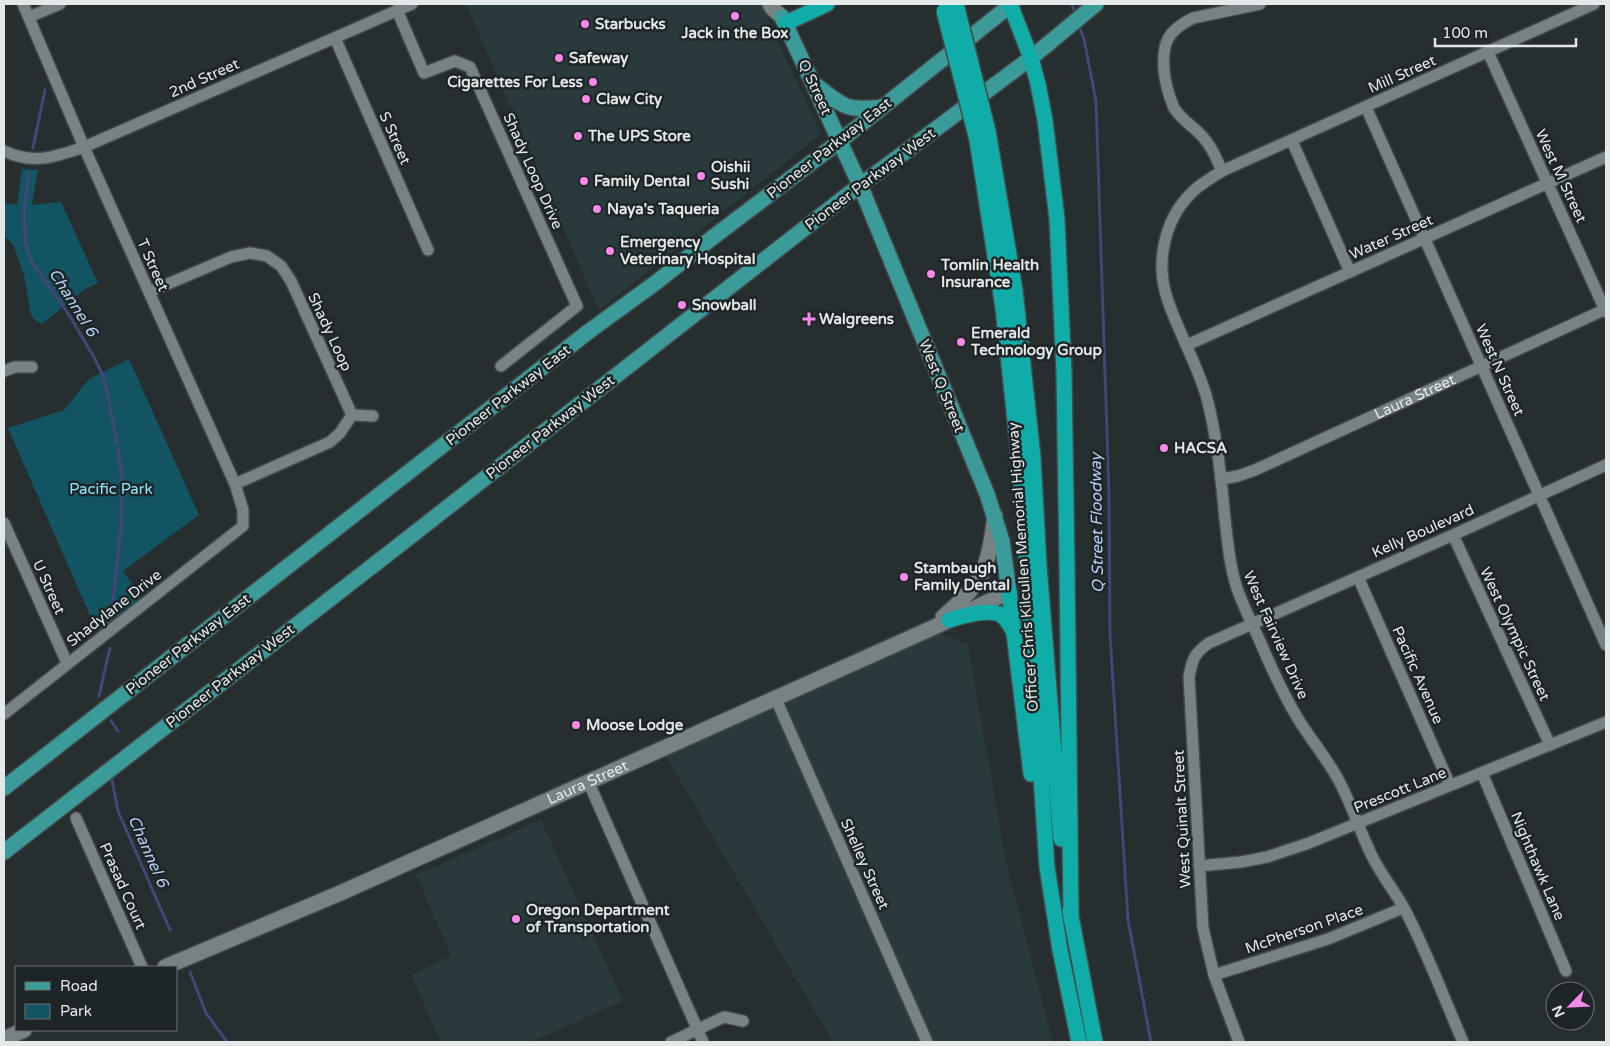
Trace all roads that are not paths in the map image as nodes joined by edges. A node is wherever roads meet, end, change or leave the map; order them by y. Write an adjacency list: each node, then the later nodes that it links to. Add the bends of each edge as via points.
1 (23, 4): 12 (street, T Street)
2 (60, 4): 12 (street)
3 (770, 4): 11 (street, Q Street)
4 (827, 4): 11 (highway)
5 (1011, 4): 15 (highway); 17 (main road, Pioneer Parkway East)
6 (1096, 4): 15 (main road, Pioneer Parkway West)
7 (1260, 4): 25 (street, via 1193,18 1183,23 1168,39 1163,52 1165,80 1174,108 1208,142)
8 (1594, 4): 14 (street, Mill Street)
9 (405, 6): 13 (street, 2nd Street); 35 (street, Shady Loop Drive, via 424,73 455,61 470,67 577,306)
10 (947, 6): 19 (highway, Officer Chris Kilcullen Memorial Highway, bridge, via 973,67)
11 (784, 15): 16 (main road, Q Street)
12 (28, 17): 22 (street, T Street)
13 (335, 38): 22 (street, 2nd Street); 29 (street, S Street)
14 (1488, 52): 18 (street, Mill Street); 26 (street, West M Street)
15 (1031, 58): 27 (main road, Pioneer Parkway West); 70 (highway, via 1045,120 1057,220 1064,372)
16 (814, 83): 17 (main road, via 838,103 850,108); 20 (main road, Q Street)
17 (884, 107): 20 (main road, Pioneer Parkway East)
18 (1366, 107): 21 (street, Mill Street); 28 (street, West N Street)
19 (982, 136): 68 (highway, Officer Chris Kilcullen Memorial Highway, via 1020,477); 70 (highway, Officer Chris Kilcullen Memorial Highway, via 1016,290 1031,437 1060,828)
20 (840, 141): 27 (main road, Q Street); 63 (main road, Pioneer Parkway East, via 588,332)
21 (1292, 141): 25 (street, Mill Street); 30 (street)
22 (84, 147): 23 (street, 2nd Street, via 57,157 39,159 13,156); 31 (street, T Street)
23 (4, 151)
24 (1606, 157): 26 (street, Water Street)
25 (1222, 171): 33 (street, West Fairview Drive, via 1188,197 1170,223 1165,238 1163,285)
26 (1548, 182): 28 (street, Water Street); 32 (street, West M Street)
27 (860, 185): 44 (main road, West Q Street); 66 (main road, Pioneer Parkway West)
28 (1425, 238): 30 (street, Water Street); 34 (street, West N Street)
29 (428, 250)
30 (1350, 272): 33 (street, Water Street)
31 (149, 292): 38 (street, Shady Loop, via 231,257 250,253 267,256 281,266 291,281); 42 (street, T Street)
32 (1606, 310): 34 (street, Laura Street)
33 (1187, 345): 41 (street, West Fairview Drive, via 1206,394)
34 (1481, 365): 41 (street, Laura Street, via 1254,470); 43 (street, West N Street)
35 (501, 366)
36 (32, 367): 37 (street)
37 (4, 371)
38 (352, 415): 39 (street); 42 (street, via 330,442)
39 (373, 416)
40 (1606, 465): 43 (street, Kelly Boulevard)
41 (1221, 479): 51 (street, West Fairview Drive, via 1233,577)
42 (235, 484): 46 (street, T Street, via 243,510)
43 (1539, 495): 47 (street, Kelly Boulevard); 54 (street, West N Street)
44 (995, 516): 49 (main road, West Q Street, via 1006,559); 52 (street, via 987,561 980,578 971,592)
45 (4, 523): 55 (street, U Street)
46 (243, 526): 55 (street, Shadylane Drive)
47 (1453, 535): 48 (street, Kelly Boulevard); 59 (street, West Olympic Street)
48 (1358, 577): 51 (street, Kelly Boulevard); 62 (street, Pacific Avenue)
49 (1009, 592): 50 (street, Laura Street); 53 (highway)
50 (949, 620): 52 (street, Laura Street); 53 (highway, via 993,612 1003,617)
51 (1252, 624): 65 (street, West Fairview Drive, via 1281,688 1341,783); 67 (street, West Quinalt Street, via 1209,643 1192,661 1189,677)
52 (930, 629): 56 (street, Laura Street)
53 (1014, 633): 68 (highway, via 1036,811)
54 (1606, 645)
55 (66, 663): 57 (street, Shadylane Drive)
56 (775, 697): 61 (street, Laura Street); 81 (street, Shelley Street)
57 (4, 714)
58 (1606, 722): 59 (street, Prescott Lane)
59 (1550, 745): 60 (street, Prescott Lane)
60 (1482, 773): 62 (street, Prescott Lane); 73 (street, Nighthawk Lane)
61 (588, 781): 72 (street, Laura Street, via 338,894); 76 (street)
62 (1450, 785): 65 (street, Prescott Lane)
63 (4, 788)
64 (76, 818): 71 (street, Prasad Court)
65 (1358, 824): 67 (street, Prescott Lane, via 1267,857); 69 (street, West Fairview Drive, via 1373,858)
66 (4, 852)
67 (1199, 866): 74 (street, West Quinalt Street, via 1204,928)
68 (1047, 867): 82 (highway, Officer Chris Kilcullen Memorial Highway)
69 (1404, 908): 74 (street, McPherson Place, via 1320,942); 85 (street, West Fairview Drive)
70 (1071, 919): 83 (highway, Officer Chris Kilcullen Memorial Highway)
71 (142, 966)
72 (167, 966)
73 (1566, 971)
74 (1214, 975): 84 (street, West Quinalt Street)
75 (743, 1021): 76 (street, via 724,1017)
76 (698, 1030): 79 (street); 80 (street)
77 (22, 1035): 78 (street)
78 (4, 1038)
79 (671, 1042)
80 (704, 1042)
81 (927, 1042)
82 (1079, 1042)
83 (1096, 1042)
84 (1239, 1042)
85 (1464, 1042)

